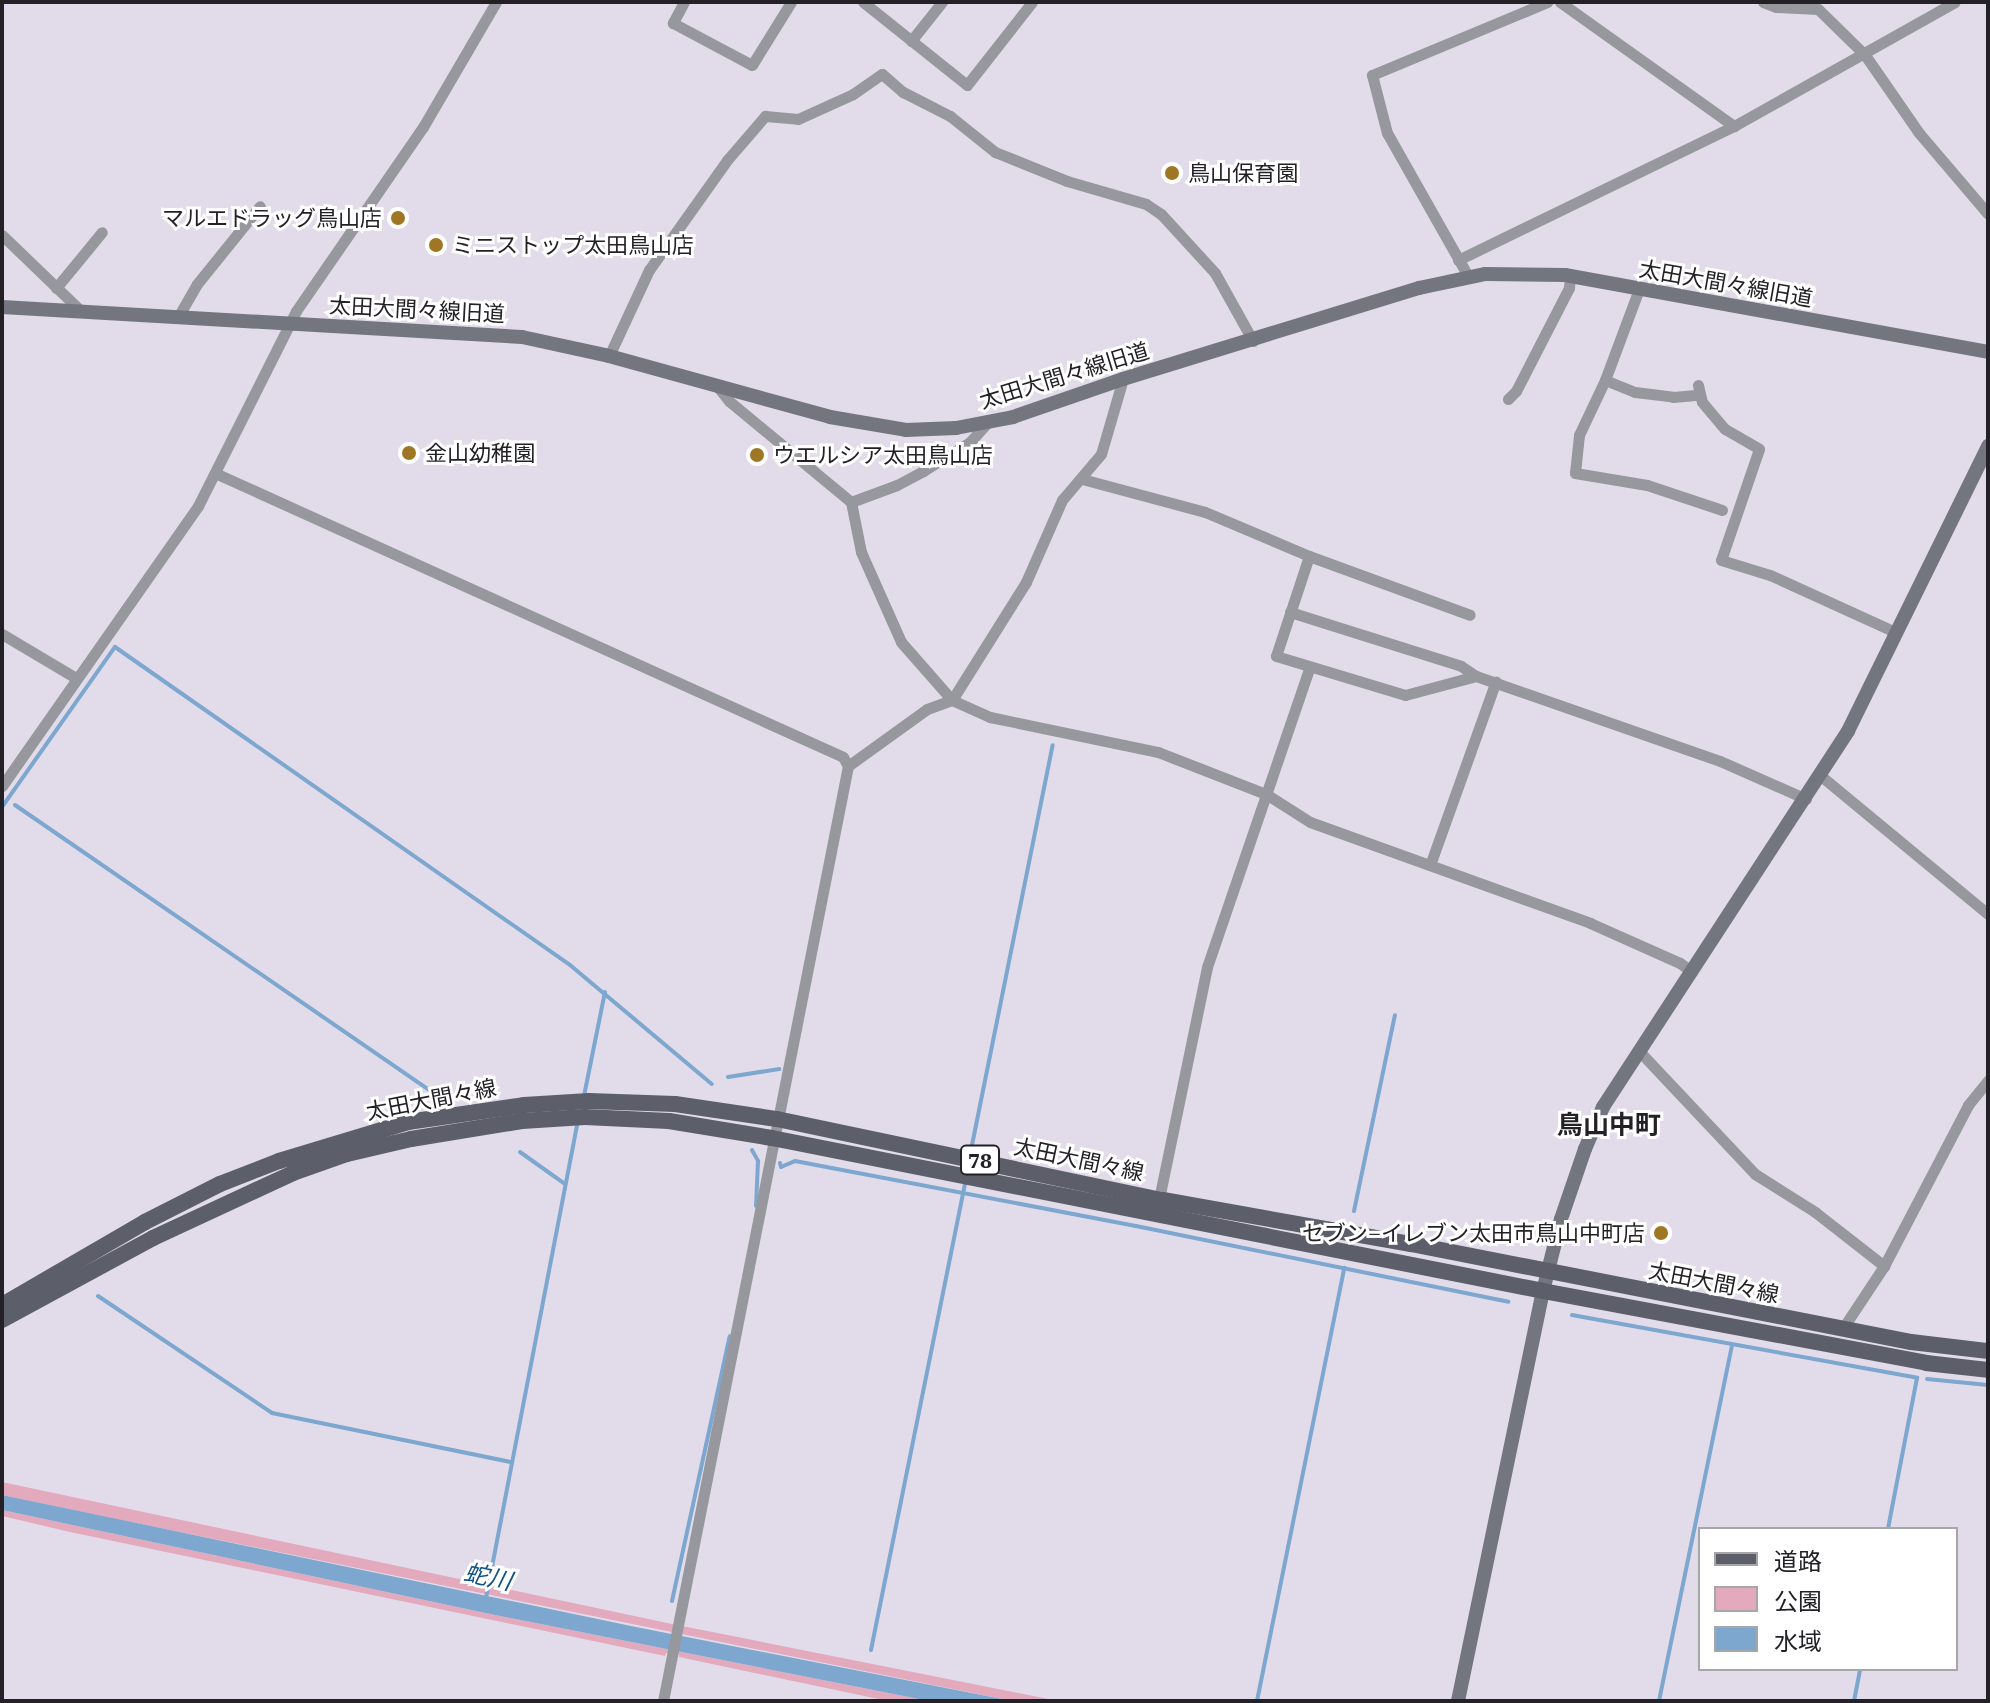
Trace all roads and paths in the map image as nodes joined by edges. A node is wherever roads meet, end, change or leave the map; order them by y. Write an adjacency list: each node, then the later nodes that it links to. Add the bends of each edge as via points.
1 (496, 2): 26 (street, via 423,127)
2 (684, 2): 3 (street, via 673,23 752,65)
3 (791, 2)
4 (863, 2): 11 (street)
5 (942, 2): 11 (street)
6 (1032, 2): 11 (street, via 967,85)
7 (1547, 2): 18 (street, via 1372,75 1387,133)
8 (1763, 2): 12 (street, via 1818,9)
9 (1955, 2): 12 (street)
10 (1564, 3): 13 (street)
11 (911, 41)
12 (1865, 55): 13 (street); 15 (street, via 1927,144)
13 (1734, 126): 18 (street)
14 (260, 206): 25 (street, via 197,284)
15 (1988, 214)
16 (102, 232): 21 (street)
17 (2, 235): 21 (street)
18 (1458, 260): 19 (street)
19 (1468, 276): 20 (street, 太田大間々線旧道); 27 (street, 太田大間々線旧道)
20 (1570, 276): 22 (street, 太田大間々線旧道); 33 (street, via 1569,288)
21 (56, 288): 24 (street)
22 (1639, 289): 28 (street, 太田大間々線旧道); 31 (street)
23 (2, 307): 24 (street, 太田大間々線旧道)
24 (79, 309): 25 (street, 太田大間々線旧道)
25 (178, 317): 26 (street, 太田大間々線旧道)
26 (289, 323): 29 (street, 太田大間々線旧道, via 522,337); 36 (street)
27 (1253, 341): 29 (street, via 1215,273 1161,214 1146,204 995,152 950,116 903,92 882,74 798,119 765,116 649,270); 30 (street, 太田大間々線旧道)
28 (1988, 352)
29 (609, 356): 32 (street, 太田大間々線旧道)
30 (1123, 379): 34 (street, 太田大間々線旧道); 37 (street, via 1101,454)
31 (1605, 380): 39 (street, via 1576,446 1575,473 1647,485); 43 (street, via 1648,395 1698,390 1725,429 1759,449 1721,560 1770,575)
32 (718, 387): 34 (street, 太田大間々線旧道, via 876,428 935,430); 38 (street)
33 (1508, 399)
34 (986, 424): 38 (street, via 970,442 923,471)
35 (1988, 446): 43 (street)
36 (215, 473): 47 (street, via 198,506); 50 (street, via 820,746 843,757)
37 (1082, 479): 40 (street, via 1205,512); 49 (street, via 1062,500 1019,594)
38 (851, 502): 49 (street, via 861,552 901,642)
39 (1722, 510)
40 (1309, 556): 41 (street); 42 (street)
41 (1290, 612): 45 (street, via 1276,656); 46 (street, via 1461,666)
42 (1470, 615)
43 (1895, 632): 51 (street)
44 (2, 634): 47 (street)
45 (1310, 667): 46 (street, via 1405,695); 53 (street)
46 (1476, 676): 48 (street)
47 (76, 678): 52 (street)
48 (1496, 681): 54 (street, via 1720,761); 55 (street)
49 (952, 700): 50 (street, via 927,709); 53 (street, via 990,717 1158,752)
50 (848, 766): 60 (street)
51 (1821, 776): 54 (street); 56 (street)
52 (2, 786)
53 (1266, 794): 55 (street, via 1310,822); 62 (street, via 1207,967)
54 (1806, 799): 57 (street)
55 (1430, 865): 57 (street, via 1590,923)
56 (1988, 914)
57 (1692, 972): 58 (street)
58 (1640, 1052): 63 (street, via 1755,1174); 64 (street, via 1603,1107 1585,1149)
59 (1988, 1080): 63 (street, via 1968,1105)
60 (777, 1119): 61 (street); 62 (main road, 太田大間々線 / 78); 66 (main road, 太田大間々線 / 78, via 675,1104 589,1101 408,1122 220,1184)
61 (772, 1138): 65 (main road, 太田大間々線 / 78); 67 (main road, 太田大間々線 / 78, via 669,1121 585,1117 522,1121 347,1154 241,1195); 71 (street)
62 (1159, 1199): 64 (main road, 太田大間々線 / 78)
63 (1884, 1266): 68 (street)
64 (1548, 1271): 65 (street); 68 (main road, 太田大間々線 / 78)
65 (1543, 1291): 70 (main road, 太田大間々線 / 78); 72 (street)
66 (2, 1305)
67 (2, 1320)
68 (1843, 1328): 69 (main road, 太田大間々線 / 78)
69 (1988, 1351)
70 (1988, 1370)
71 (663, 1701)
72 (1458, 1701)

